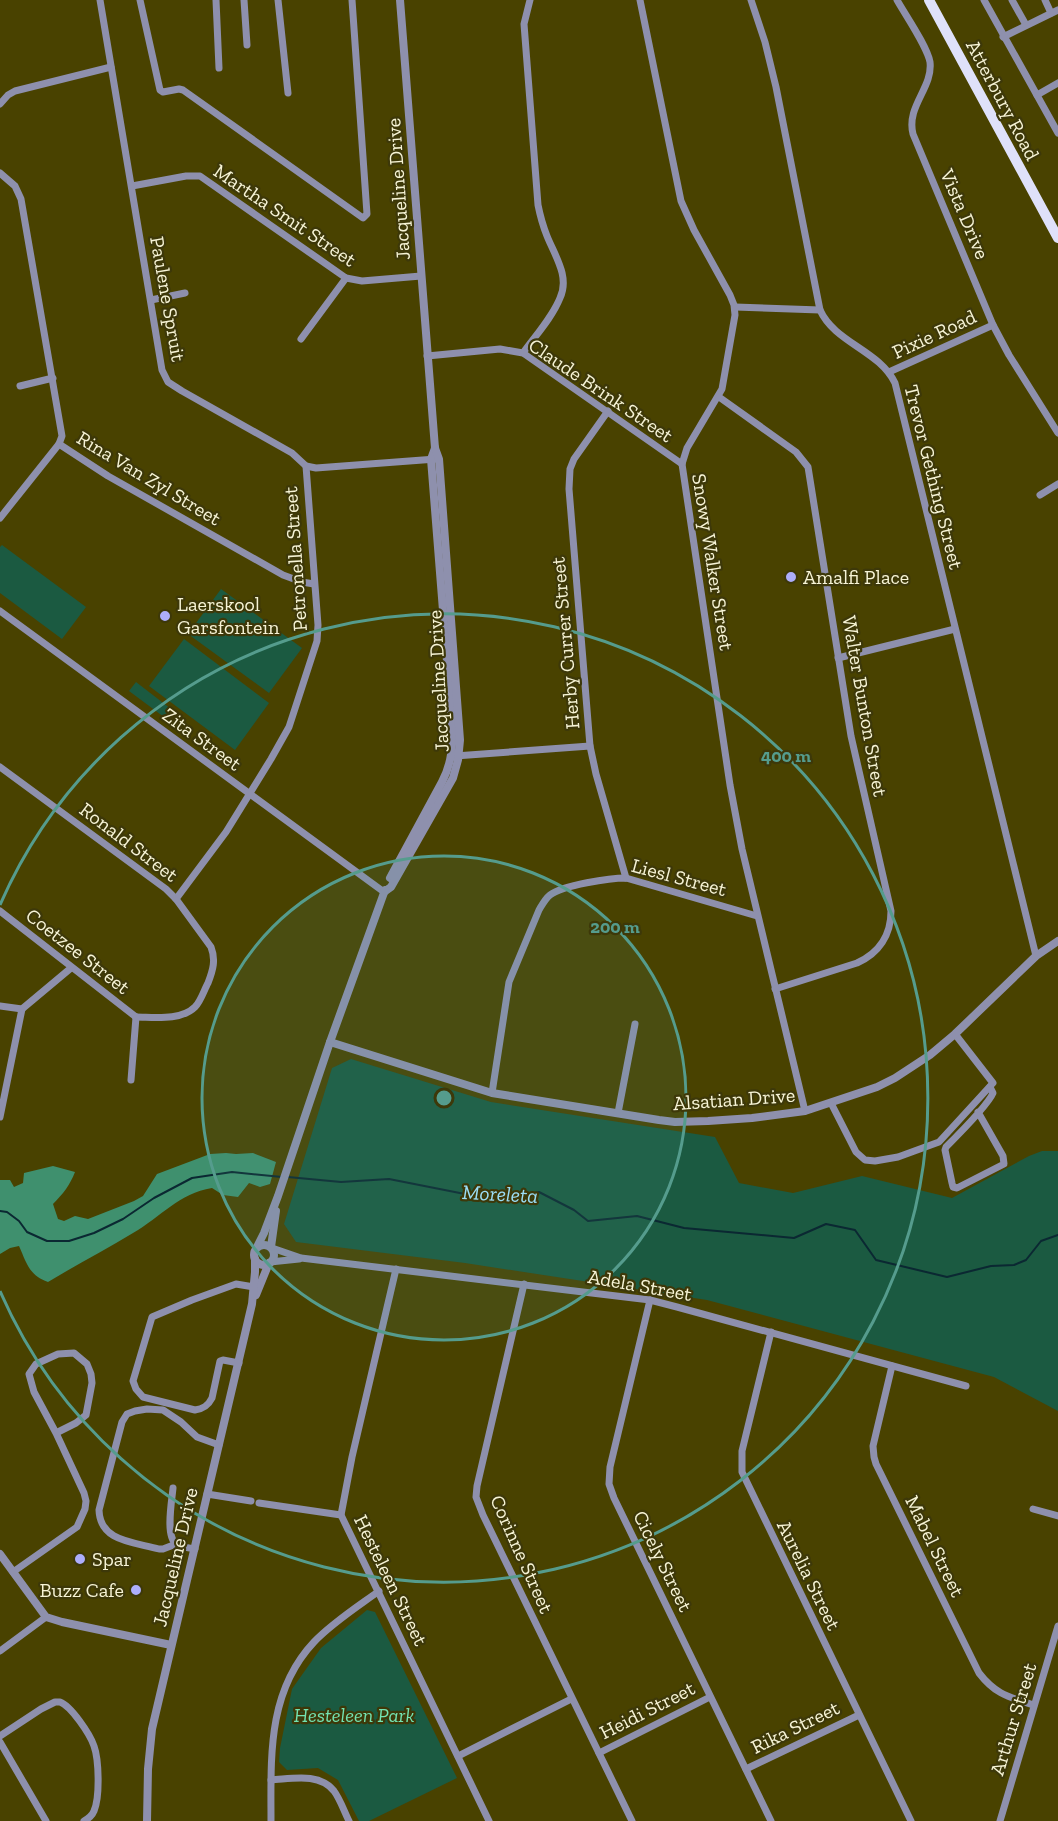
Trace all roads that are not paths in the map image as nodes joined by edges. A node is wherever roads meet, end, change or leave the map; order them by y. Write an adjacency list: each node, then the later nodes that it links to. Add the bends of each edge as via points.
1 (100, 0): 20 (street, Paulene Spruit)
2 (140, 0): 6 (street, via 160,90 183,90 363,218 367,214)
3 (216, 0): 21 (street)
4 (244, 0): 19 (street)
5 (278, 0): 23 (street)
6 (352, 0)
7 (400, 0): 30 (street, Jacqueline Drive)
8 (530, 0): 38 (street, via 524,24 538,205 564,282 559,302)
9 (640, 0): 34 (street, via 683,208)
10 (752, 0): 35 (street, Trevor Gething Street, via 776,87)
11 (897, 0): 36 (street, Vista Drive, via 930,62 911,120 913,134)
12 (984, 0): 18 (street)
13 (1012, 0): 17 (street)
14 (1045, 0): 16 (street)
15 (931, 3): 29 (main road, Atterbury Road)
16 (1054, 11): 17 (street)
17 (1026, 25): 18 (street)
18 (1003, 37): 24 (street)
19 (247, 45)
20 (111, 67): 25 (street, via 15,92); 28 (street, Paulene Spruit)
21 (219, 68)
22 (1058, 83): 24 (street)
23 (288, 93)
24 (1037, 95): 26 (street)
25 (0, 104)
26 (1058, 133)
27 (0, 173): 41 (street, Rina Van Zyl Street, via 15,186 21,199)
28 (132, 186): 31 (street, Martha Smit Street, via 200,176); 33 (street, Paulene Spruit)
29 (1058, 238)
30 (421, 276): 31 (street, Martha Smit Street, via 362,281); 39 (street, Jacqueline Drive)
31 (346, 278): 37 (street)
32 (185, 293): 33 (street)
33 (151, 300): 49 (street, Paulene Spruit, via 162,370 168,382 290,452)
34 (735, 307): 35 (street); 43 (street, Snowy Walker Street)
35 (820, 310): 40 (street, Trevor Gething Street, via 830,326)
36 (993, 325): 40 (street, Pixie Road); 45 (street, Vista Drive)
37 (301, 339)
38 (523, 353): 39 (street, Claude Brink Street, via 500,349); 44 (street, Claude Brink Street)
39 (427, 356): 47 (street, Jacqueline Drive)
40 (889, 372): 55 (street, Trevor Gething Street, via 895,383)
41 (53, 378): 42 (street); 46 (street, Rina Van Zyl Street, via 61,430)
42 (20, 386)
43 (719, 397): 48 (street, Snowy Walker Street, via 687,448); 56 (street, Walter Bunton Street, via 796,452 808,467)
44 (608, 411): 48 (street, Claude Brink Street); 57 (street, Herby Currer Street, via 574,459 569,475)
45 (1058, 433)
46 (59, 444): 52 (street); 53 (street, Rina Van Zyl Street, via 274,570)
47 (435, 459): 49 (street); 58 (street, Jacqueline Drive)
48 (682, 464): 65 (street, Snowy Walker Street, via 730,785)
49 (306, 466): 53 (street, Petronella Street)
50 (1058, 484): 51 (street)
51 (1040, 495)
52 (0, 518)
53 (314, 584): 60 (street, Petronella Street, via 317,641 310,665 290,727)
54 (0, 611): 60 (street, Zita Street)
55 (955, 629): 56 (street); 67 (street, Trevor Gething Street)
56 (838, 658): 69 (street, Walter Bunton Street, via 855,761 891,911 891,925 883,942 863,960)
57 (590, 746): 58 (street); 61 (street, Herby Currer Street)
58 (455, 756): 62 (street, Jacqueline Drive, via 453,778 391,887)
59 (0, 767): 63 (street, Ronald Street)
60 (249, 794): 62 (street, Zita Street); 63 (street, Petronella Street)
61 (626, 878): 65 (street, Liesl Street); 78 (street, Liesl Street, via 561,889 544,901 509,982)
62 (384, 892): 75 (street, Jacqueline Drive)
63 (176, 900): 72 (street, Ronald Street, via 213,953 209,981 188,1012)
64 (0, 911): 68 (street, Coetzee Street)
65 (757, 916): 69 (street, Snowy Walker Street)
66 (1058, 941): 67 (street, Alsatian Drive)
67 (1036, 956): 74 (street, Alsatian Drive)
68 (71, 968): 71 (street); 72 (street, Coetzee Street)
69 (775, 989): 80 (street, Snowy Walker Street)
70 (0, 1006): 71 (street)
71 (22, 1009): 83 (street)
72 (136, 1017): 76 (street)
73 (635, 1024): 82 (street)
74 (955, 1034): 77 (street); 79 (street, Alsatian Drive, via 895,1078)
75 (330, 1042): 78 (street, Alsatian Drive); 84 (street, Jacqueline Drive)
76 (131, 1080)
77 (991, 1084): 79 (street, via 939,1142 874,1161 865,1160 856,1152); 81 (street, via 993,1094)
78 (492, 1093): 82 (street, Alsatian Drive)
79 (831, 1102): 80 (street, Alsatian Drive)
80 (805, 1111): 82 (street, Alsatian Drive, via 687,1122)
81 (978, 1112): 81 (street, via 1004,1164 953,1187 945,1150)
82 (618, 1113)
83 (0, 1117)
84 (278, 1196): 85 (street, Jacqueline Drive); 86 (street, Jacqueline Drive)
85 (257, 1247): 86 (street, via 265,1244); 88 (street)
86 (271, 1248): 87 (street, Adela Street); 89 (street, via 274,1254)
87 (301, 1258): 89 (street, Adela Street); 90 (street, Adela Street)
88 (255, 1259): 89 (street, via 263,1265); 92 (street, Jacqueline Drive)
89 (270, 1263): 94 (street, Jacqueline Drive)
90 (396, 1269): 91 (street, Adela Street); 106 (street, Hesteleen Street)
91 (524, 1284): 93 (street, Adela Street); 118 (street, Corinne Street, via 476,1497)
92 (254, 1287): 94 (street, Jacqueline Drive); 96 (street, via 236,1284 153,1317 133,1381 143,1396 201,1409 210,1403 220,1361)
93 (650, 1300): 95 (street, Adela Street); 117 (street, Cicely Street, via 609,1485)
94 (252, 1304): 96 (street, Jacqueline Drive)
95 (771, 1332): 97 (street, Adela Street); 120 (street, Aurelia Street, via 742,1451 741,1472)
96 (238, 1363): 100 (street, Jacqueline Drive)
97 (892, 1366): 98 (street, Adela Street); 119 (street, Mabel Street, via 873,1446 876,1464 979,1673 997,1692)
98 (966, 1386)
99 (56, 1433): 99 (street, via 84,1417 88,1410 92,1374 74,1353 58,1354 36,1364 29,1374); 111 (street, via 84,1492 85,1509 77,1527)
100 (219, 1445): 102 (street, Jacqueline Drive); 108 (street, via 197,1437 163,1410 135,1411 122,1422 99,1510 100,1520 116,1538 159,1549)
101 (173, 1488): 108 (street, via 170,1514)
102 (207, 1494): 103 (street); 109 (street, Jacqueline Drive)
103 (250, 1501)
104 (259, 1503): 106 (street)
105 (1033, 1509): 107 (street)
106 (341, 1515): 112 (street, Hesteleen Street)
107 (1058, 1516)
108 (176, 1544): 109 (street)
109 (195, 1549): 115 (street, Jacqueline Drive)
110 (0, 1554): 111 (street)
111 (14, 1572): 113 (street)
112 (379, 1591): 124 (street, Hesteleen Street); 126 (street, via 315,1641 290,1675 275,1726)
113 (46, 1617): 115 (street); 116 (street)
114 (1058, 1626): 119 (street, Arthur Street)
115 (171, 1645): 129 (street, Jacqueline Drive, via 152,1728)
116 (0, 1651)
117 (710, 1697): 123 (street, Heidi Street); 125 (street, Cicely Street)
118 (571, 1699): 123 (street, Corinne Street); 124 (street)
119 (1034, 1705): 136 (street, Arthur Street)
120 (859, 1715): 125 (street, Rika Street); 135 (street, Aurelia Street)
121 (0, 1736): 128 (street, via 50,1704 60,1702 68,1706 96,1752 96,1804 92,1815)
122 (0, 1742): 127 (street)
123 (599, 1753): 133 (street, Corinne Street)
124 (458, 1756): 132 (street, Hesteleen Street)
125 (746, 1769): 134 (street, Cicely Street)
126 (271, 1779): 130 (street); 131 (street, via 322,1781 334,1792)
127 (46, 1821)
128 (84, 1821)
129 (147, 1821)
130 (271, 1821)
131 (349, 1821)
132 (489, 1821)
133 (632, 1821)
134 (771, 1821)
135 (911, 1821)
136 (1000, 1821)

